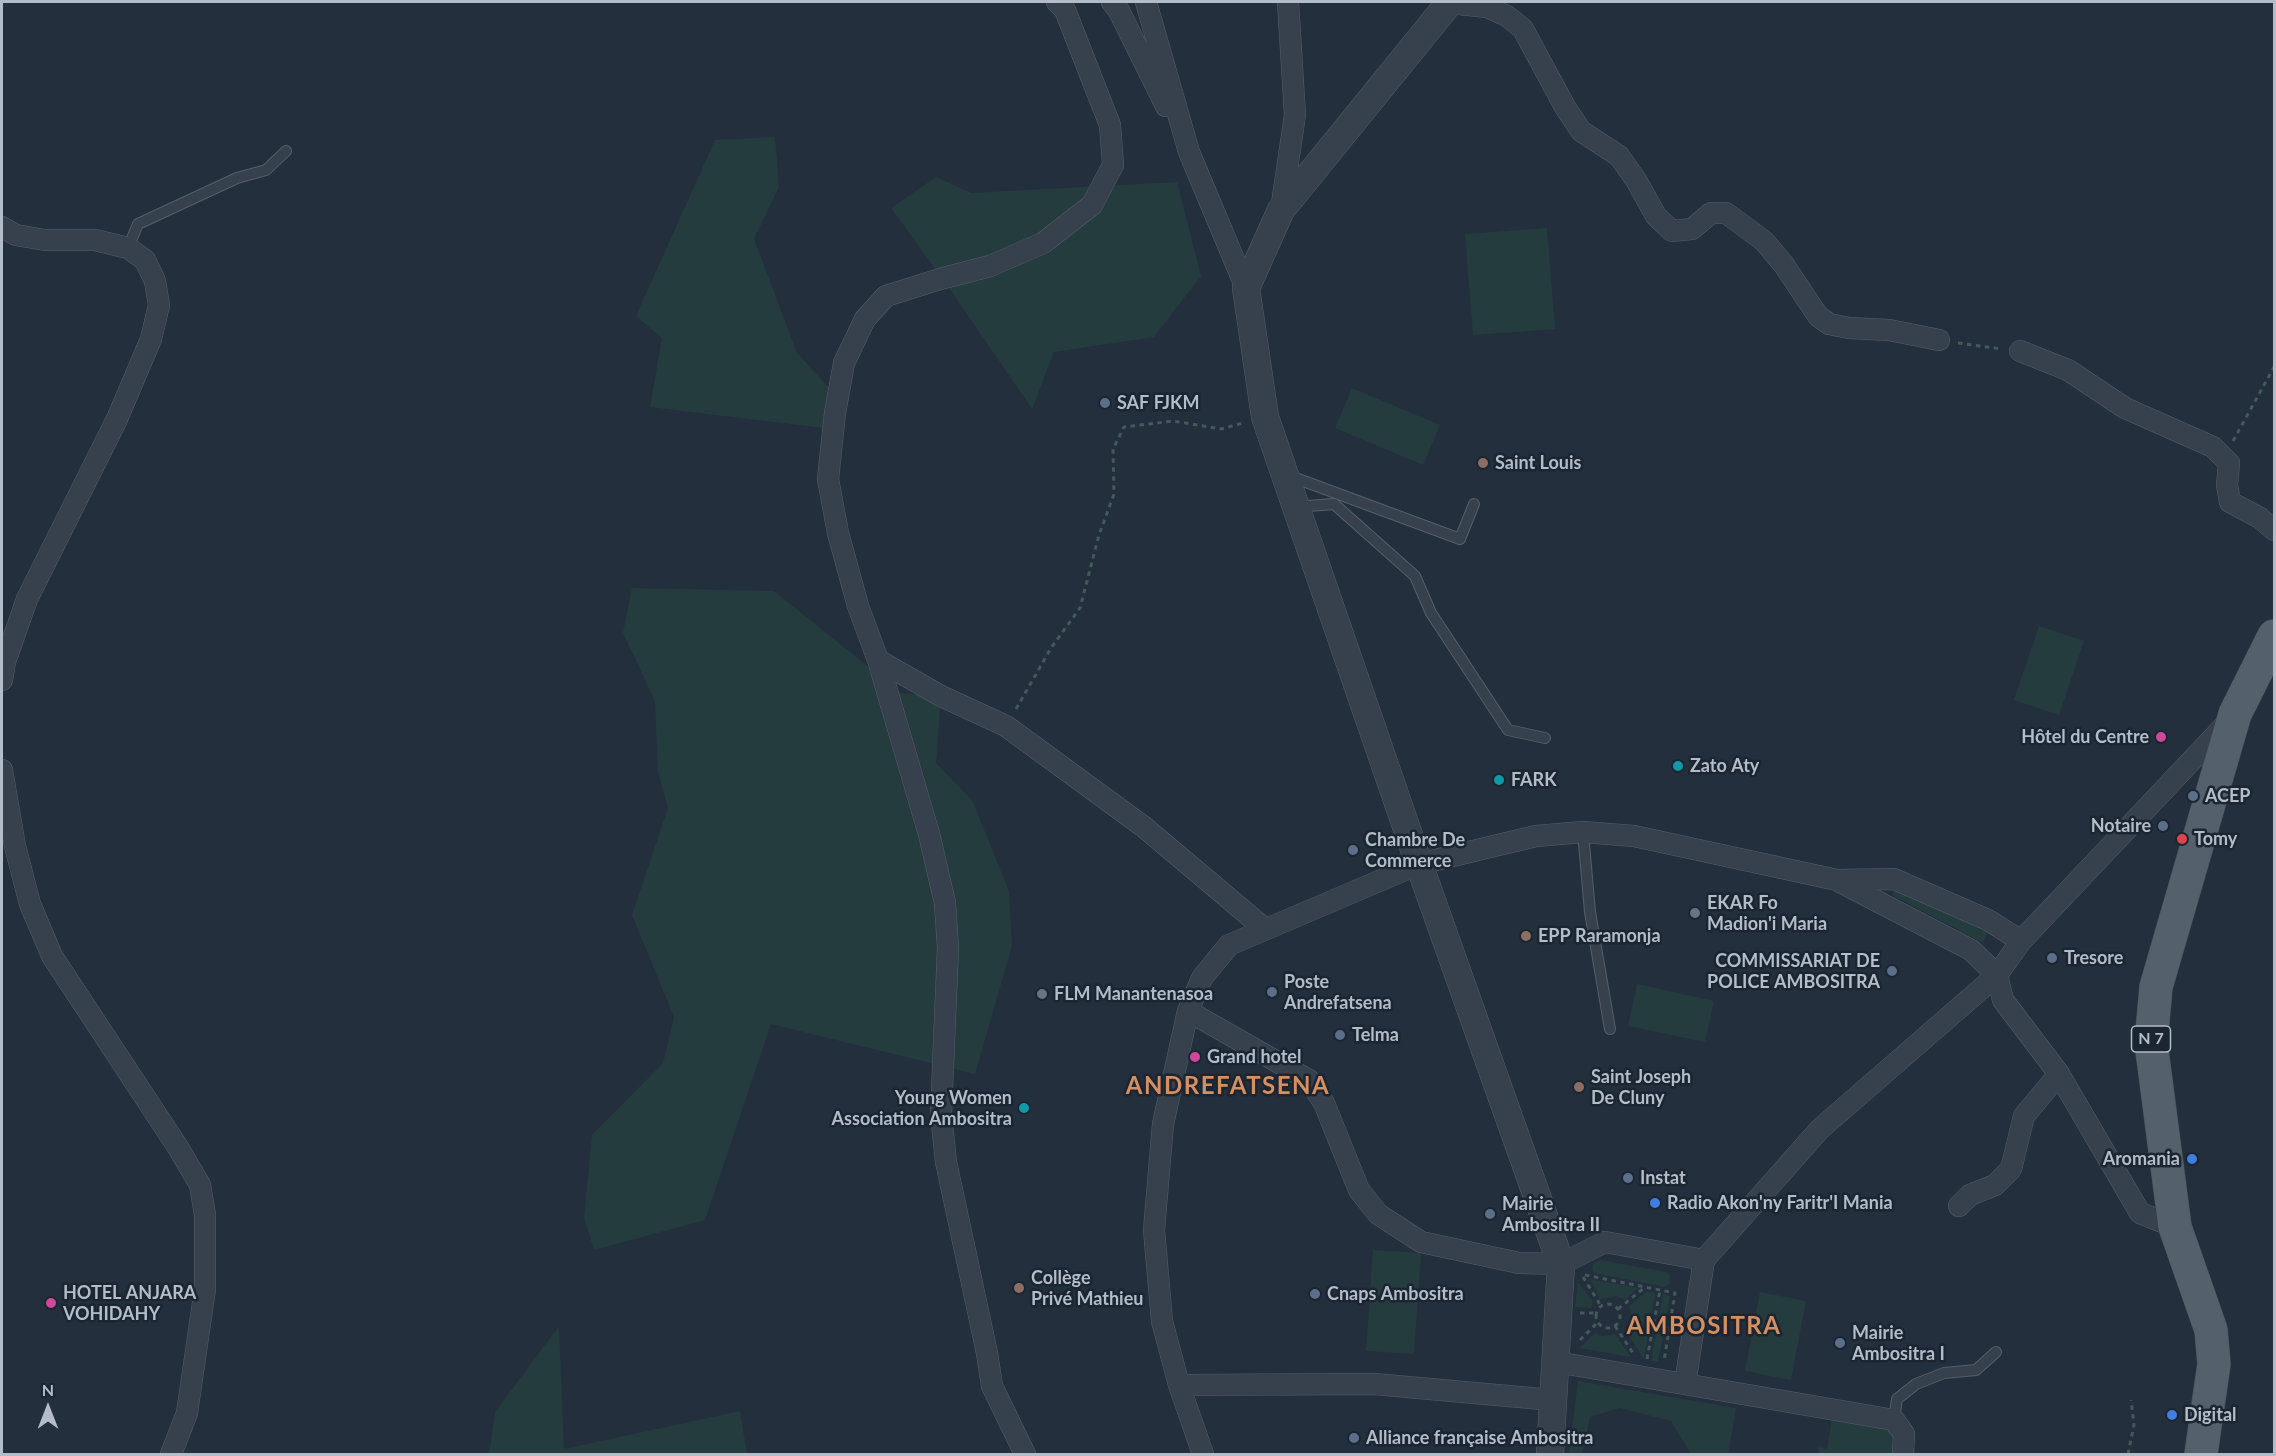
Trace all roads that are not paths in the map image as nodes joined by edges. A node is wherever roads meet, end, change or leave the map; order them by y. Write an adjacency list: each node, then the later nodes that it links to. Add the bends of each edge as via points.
1 (1057, 2): 19 (street, via 1065,10 1110,125 1113,165 1092,205 1043,243 990,266 886,297 866,319 844,363 828,479 858,606)
2 (1112, 2): 7 (street)
3 (1146, 2): 7 (street)
4 (1288, 2): 8 (street, via 1295,115)
5 (1450, 2): 8 (street); 12 (street, via 1487,7 1508,16 1523,29 1581,131 1619,156 1656,216 1672,231 1692,229 1711,213 1726,213 1764,241 1818,316 1829,324)
6 (286, 151): 10 (lane, via 266,171 237,178 138,225)
7 (1189, 152): 11 (street)
8 (1281, 210): 11 (street)
9 (2, 227): 10 (street, via 16,235 45,240 95,240)
10 (128, 248): 20 (street, via 146,261 155,281 159,305 151,339 117,419 27,599 4,662)
11 (1245, 288): 14 (street, via 1265,417)
12 (1939, 340)
13 (2020, 351): 17 (street, via 2068,370 2126,408 2213,447 2229,464 2230,502)
14 (1284, 474): 15 (lane, via 1460,539); 16 (street)
15 (1474, 504)
16 (1295, 507): 22 (lane, via 1334,504 1415,576 1431,613 1508,730); 25 (street)
17 (2274, 530)
18 (2274, 636): 21 (main road, N 7)
19 (878, 660): 27 (street, via 1005,726 1144,826); 44 (street, via 945,903 948,948 941,1114 946,1162 992,1386)
20 (2, 680)
21 (2235, 714): 28 (street); 34 (main road, N 7, via 2156,987 2151,1042)
22 (1545, 738)
23 (2, 770): 43 (street, via 30,904 52,956 200,1185 205,1215 204,1289 187,1413)
24 (1583, 832): 25 (street, via 1536,836); 26 (street, via 1634,836); 31 (lane, via 1590,912)
25 (1419, 864): 27 (street); 36 (street)
26 (1837, 880): 28 (street, via 1894,879 1988,920); 29 (street, via 1971,950)
27 (1265, 929): 30 (street, via 1229,945 1202,978)
28 (2021, 941): 29 (street)
29 (1997, 975): 32 (street, via 2003,1000); 35 (street, via 1820,1129)
30 (1188, 1011): 36 (street, via 1309,1080 1324,1103 1359,1190 1378,1214 1421,1242 1519,1263); 40 (street, via 1162,1124 1154,1230 1162,1321)
31 (1610, 1029)
32 (2059, 1074): 33 (street, via 2024,1116 2011,1168 1995,1185 1970,1195); 34 (street, via 2140,1213)
33 (1959, 1206)
34 (2175, 1227): 48 (main road, N 7, via 2211,1330 2214,1364)
35 (1704, 1260): 36 (street, via 1605,1242); 39 (street)
36 (1561, 1264): 38 (street)
37 (1996, 1352): 42 (lane, via 1976,1370 1944,1373 1916,1384 1898,1399)
38 (1556, 1362): 39 (street); 41 (street)
39 (1685, 1384): 42 (street)
40 (1179, 1385): 41 (street, via 1374,1384); 45 (street)
41 (1553, 1400): 46 (street)
42 (1894, 1420): 47 (street, via 1904,1434)
43 (171, 1455)
44 (1025, 1455)
45 (1203, 1455)
46 (1550, 1455)
47 (1903, 1455)
48 (2201, 1455)

